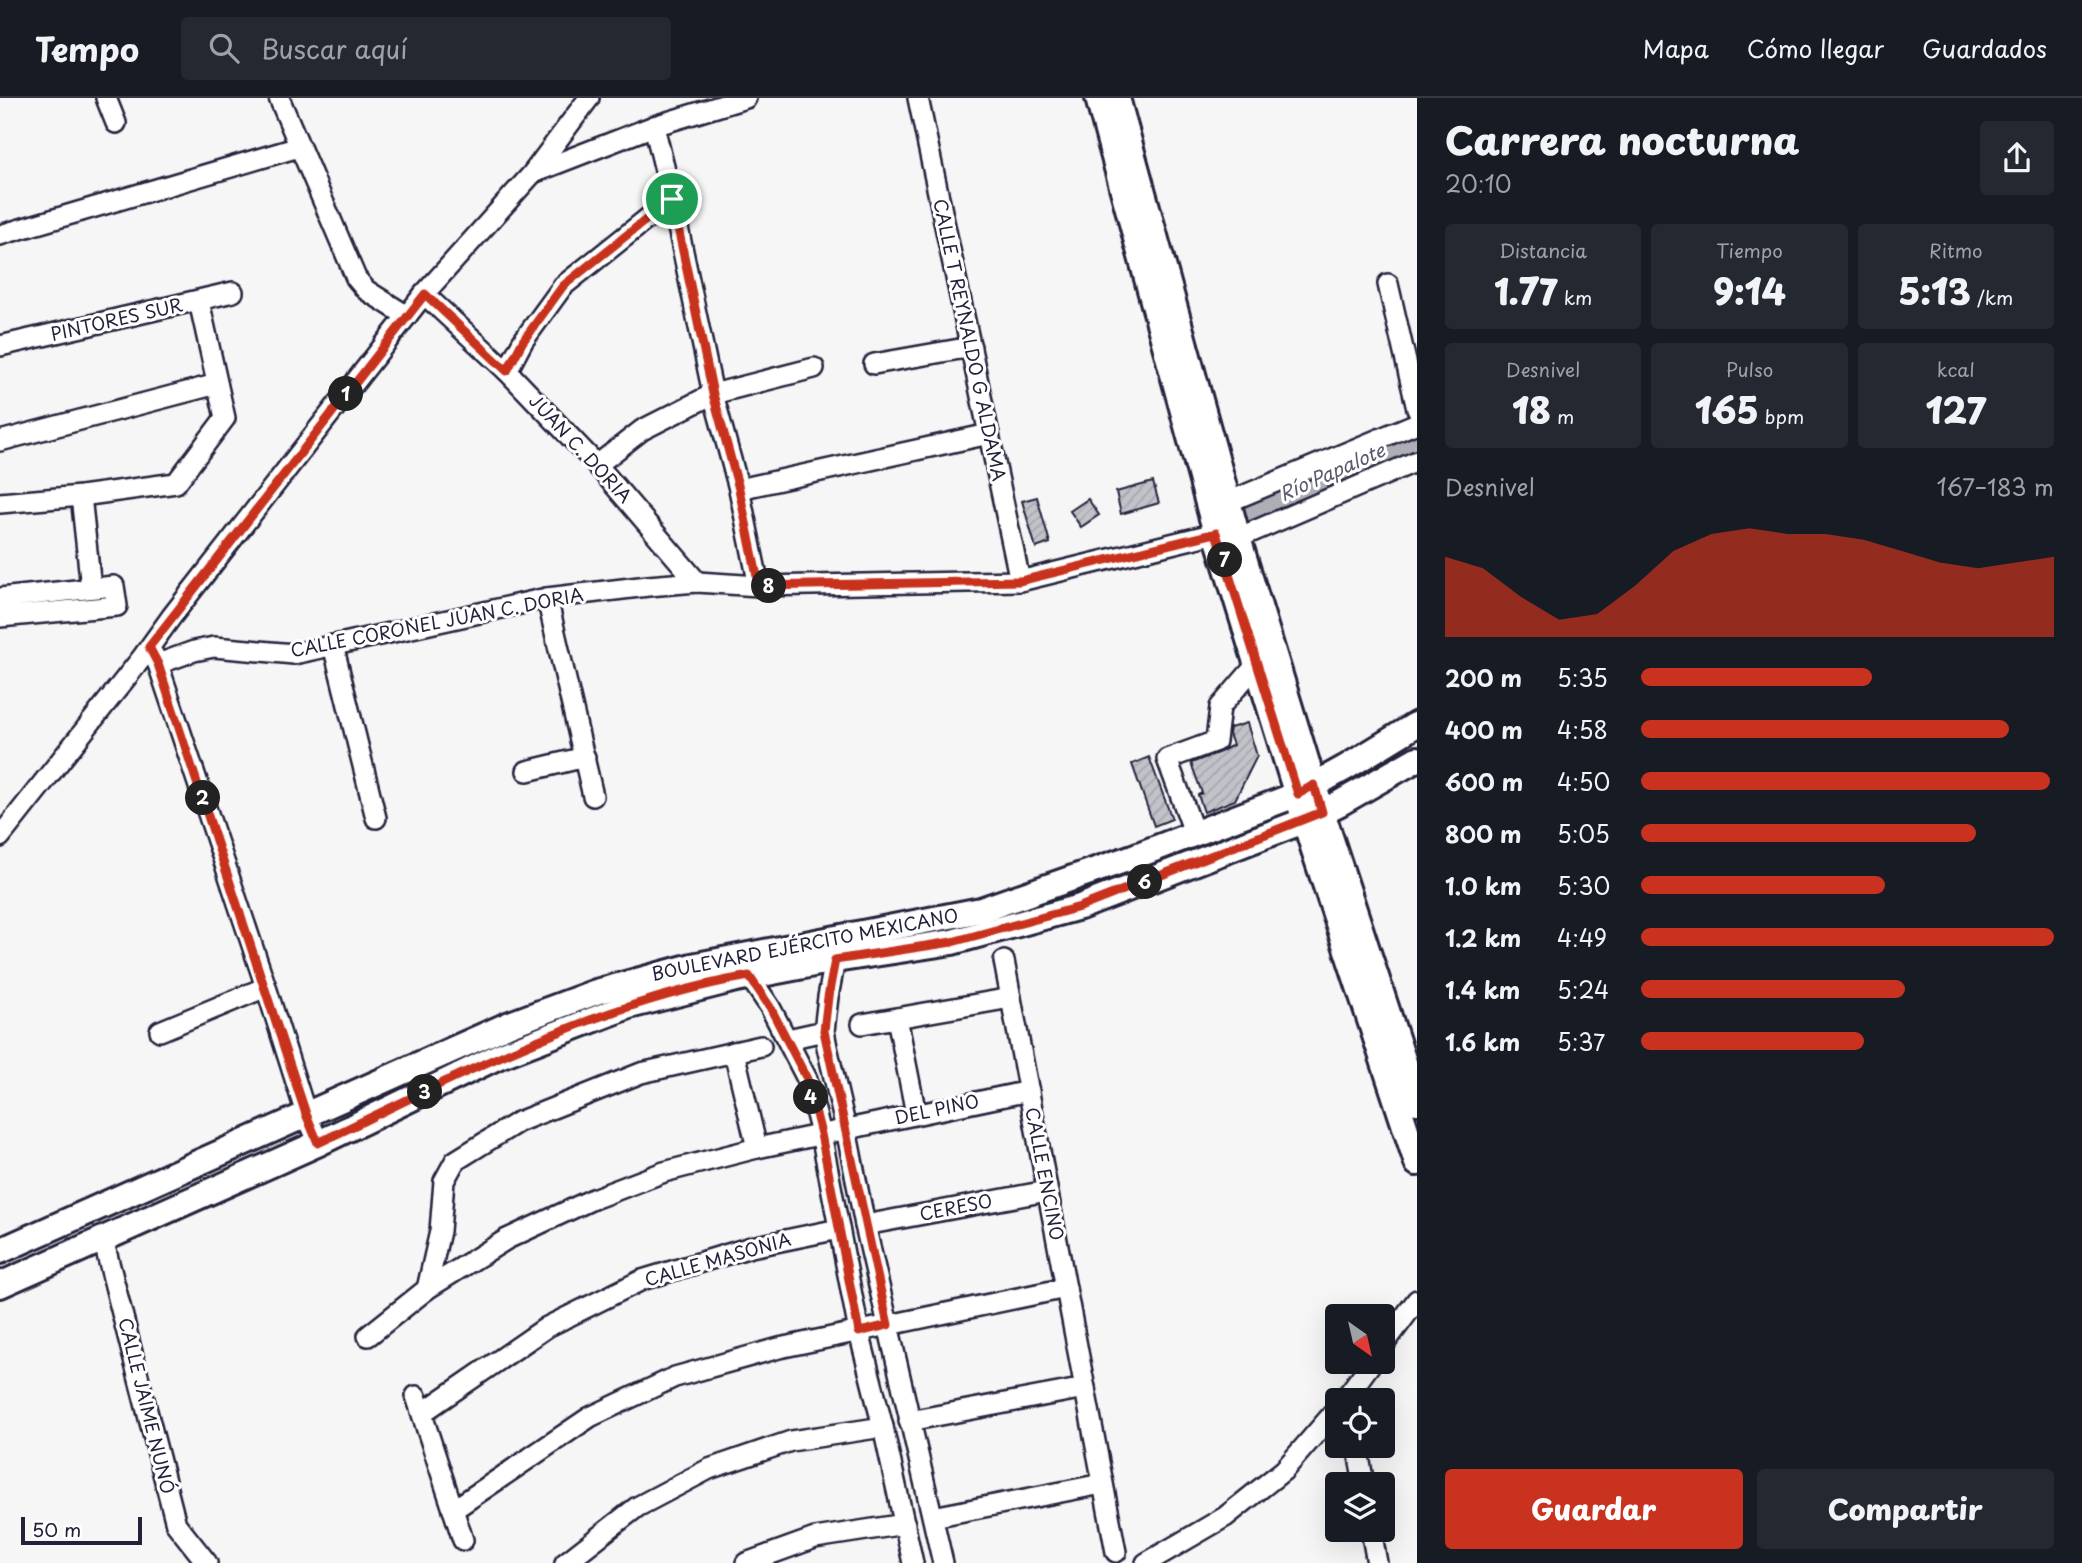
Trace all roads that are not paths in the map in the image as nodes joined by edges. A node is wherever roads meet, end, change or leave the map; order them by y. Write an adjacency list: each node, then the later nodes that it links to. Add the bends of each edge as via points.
1 (106, 98): 8 (street)
2 (279, 98): 10 (street)
3 (589, 98): 11 (street)
4 (746, 98): 9 (street)
5 (918, 98): 20 (street, CALLE T REYNALDO G ALDAMA)
6 (1098, 98): 36 (main road)
7 (1117, 98): 34 (main road)
8 (116, 123)
9 (654, 126): 11 (street); 12 (street)
10 (299, 147): 13 (street); 18 (street, via 356,278)
11 (532, 174): 16 (street)
12 (672, 199): 23 (street, via 563,286); 25 (street)
13 (0, 235)
14 (1388, 284): 26 (street)
15 (233, 292): 17 (street, PINTORES SUR)
16 (425, 294): 18 (street); 23 (street, JUAN C. DORIA)
17 (199, 301): 19 (street, PINTORES SUR); 24 (street)
18 (407, 316): 45 (street)
19 (0, 346)
20 (971, 347): 21 (street); 28 (street, CALLE T REYNALDO G ALDAMA)
21 (874, 364)
22 (814, 368): 25 (street)
23 (507, 371): 31 (street, JUAN C. DORIA)
24 (217, 384): 29 (street); 33 (street, via 225,418 176,483)
25 (713, 394): 31 (street, via 642,430); 32 (street)
26 (1417, 409)
27 (1417, 423): 34 (street)
28 (989, 434): 32 (street); 37 (street, CALLE T REYNALDO G ALDAMA)
29 (0, 441)
30 (1417, 461): 36 (street, CALLE CORONEL JUAN C. DORIA)
31 (597, 465): 38 (street, JUAN C. DORIA)
32 (739, 489): 39 (street)
33 (81, 496): 35 (street); 40 (street)
34 (1228, 502): 36 (main road)
35 (0, 503)
36 (1227, 536): 37 (street, CALLE CORONEL JUAN C. DORIA); 46 (main road); 51 (main road)
37 (1020, 581): 39 (street, CALLE CORONEL JUAN C. DORIA)
38 (697, 582): 39 (street, CALLE CORONEL JUAN C. DORIA); 42 (street, CALLE CORONEL JUAN C. DORIA)
39 (759, 586)
40 (91, 588): 41 (street); 43 (street, via 114,586 117,606)
41 (0, 598)
42 (547, 598): 44 (street, CALLE CORONEL JUAN C. DORIA); 48 (street)
43 (0, 617)
44 (333, 645): 45 (street, CALLE CORONEL JUAN C. DORIA, via 294,654 214,647); 54 (street)
45 (153, 655): 56 (street); 60 (street)
46 (1257, 664): 51 (main road); 55 (street, via 1220,708 1216,741 1167,759 1191,824)
47 (1417, 724): 51 (main road, BOULEVARD EJÉRCITO MEXICANO)
48 (585, 757): 50 (street); 52 (street)
49 (1417, 759): 53 (main road, BOULEVARD EJÉRCITO MEXICANO)
50 (527, 771)
51 (1306, 790): 53 (main road); 55 (main road, BOULEVARD EJÉRCITO MEXICANO)
52 (593, 796)
53 (1314, 816): 57 (main road, BOULEVARD EJÉRCITO MEXICANO, via 1080,907 952,942); 72 (main road); 79 (main road)
54 (376, 818)
55 (1189, 836): 73 (main road, BOULEVARD EJÉRCITO MEXICANO, via 981,910 692,966 596,992 510,1024)
56 (0, 837)
57 (835, 960): 59 (main road, BOULEVARD EJÉRCITO MEXICANO); 65 (street)
58 (1003, 961): 61 (street, CALLE ENCINO)
59 (749, 976): 66 (street); 77 (main road, BOULEVARD EJÉRCITO MEXICANO, via 629,1006 499,1056)
60 (266, 987): 64 (street); 73 (street)
61 (1011, 998): 62 (street); 71 (street, CALLE ENCINO)
62 (897, 1018): 63 (street); 74 (street)
63 (862, 1024)
64 (160, 1031)
65 (824, 1031): 66 (street); 69 (street)
66 (788, 1039): 70 (street)
67 (761, 1046): 68 (street)
68 (734, 1052): 78 (street); 88 (street, via 641,1073 518,1122 455,1161 444,1181 440,1231)
69 (834, 1074): 70 (street); 75 (street)
70 (807, 1079): 76 (street)
71 (1029, 1091): 74 (street, DEL PINO); 80 (street, CALLE ENCINO)
72 (1417, 1102)
73 (306, 1114): 77 (street); 84 (main road, BOULEVARD EJÉRCITO MEXICANO)
74 (916, 1114): 75 (street, DEL PINO)
75 (846, 1129): 76 (street, DEL PINO); 81 (street)
76 (821, 1134): 78 (street, DEL PINO); 82 (street)
77 (318, 1143): 83 (main road, BOULEVARD EJÉRCITO MEXICANO)
78 (757, 1148): 88 (street, DEL PINO, via 664,1172 593,1199 507,1239)
79 (1417, 1163)
80 (1047, 1191): 81 (street, CERESO); 87 (street, CALLE ENCINO)
81 (865, 1225): 90 (street)
82 (839, 1229): 92 (street); 99 (street, CALLE MASONIA, via 751,1247 642,1280 547,1327 419,1405)
83 (103, 1239): 86 (main road, BOULEVARD EJÉRCITO MEXICANO); 105 (street, CALLE JAIME NUNÓ, via 176,1524)
84 (0, 1251)
85 (1417, 1283): 89 (street)
86 (0, 1285)
87 (1066, 1288): 90 (street); 94 (street, CALLE ENCINO)
88 (427, 1289): 93 (street, DEL PINO)
89 (1414, 1303): 91 (street)
90 (888, 1325): 92 (street); 95 (street)
91 (1395, 1329)
92 (859, 1332): 97 (street); 99 (street, via 675,1377 590,1417)
93 (368, 1336)
94 (1085, 1388): 95 (street); 98 (street, CALLE ENCINO)
95 (909, 1421): 100 (street)
96 (1325, 1424): 110 (street, via 1284,1470 1225,1517)
97 (883, 1427): 101 (street); 106 (street, via 791,1441 709,1469 637,1507)
98 (1102, 1484): 100 (street); 104 (street, CALLE ENCINO)
99 (453, 1510): 102 (street)
100 (933, 1517): 109 (street)
101 (905, 1524): 107 (street, via 815,1538); 108 (street)
102 (463, 1540)
103 (1373, 1542): 111 (street)
104 (1116, 1552)
105 (207, 1563)
106 (565, 1563)
107 (746, 1563)
108 (912, 1563)
109 (943, 1563)
110 (1146, 1563)
111 (1377, 1563)

